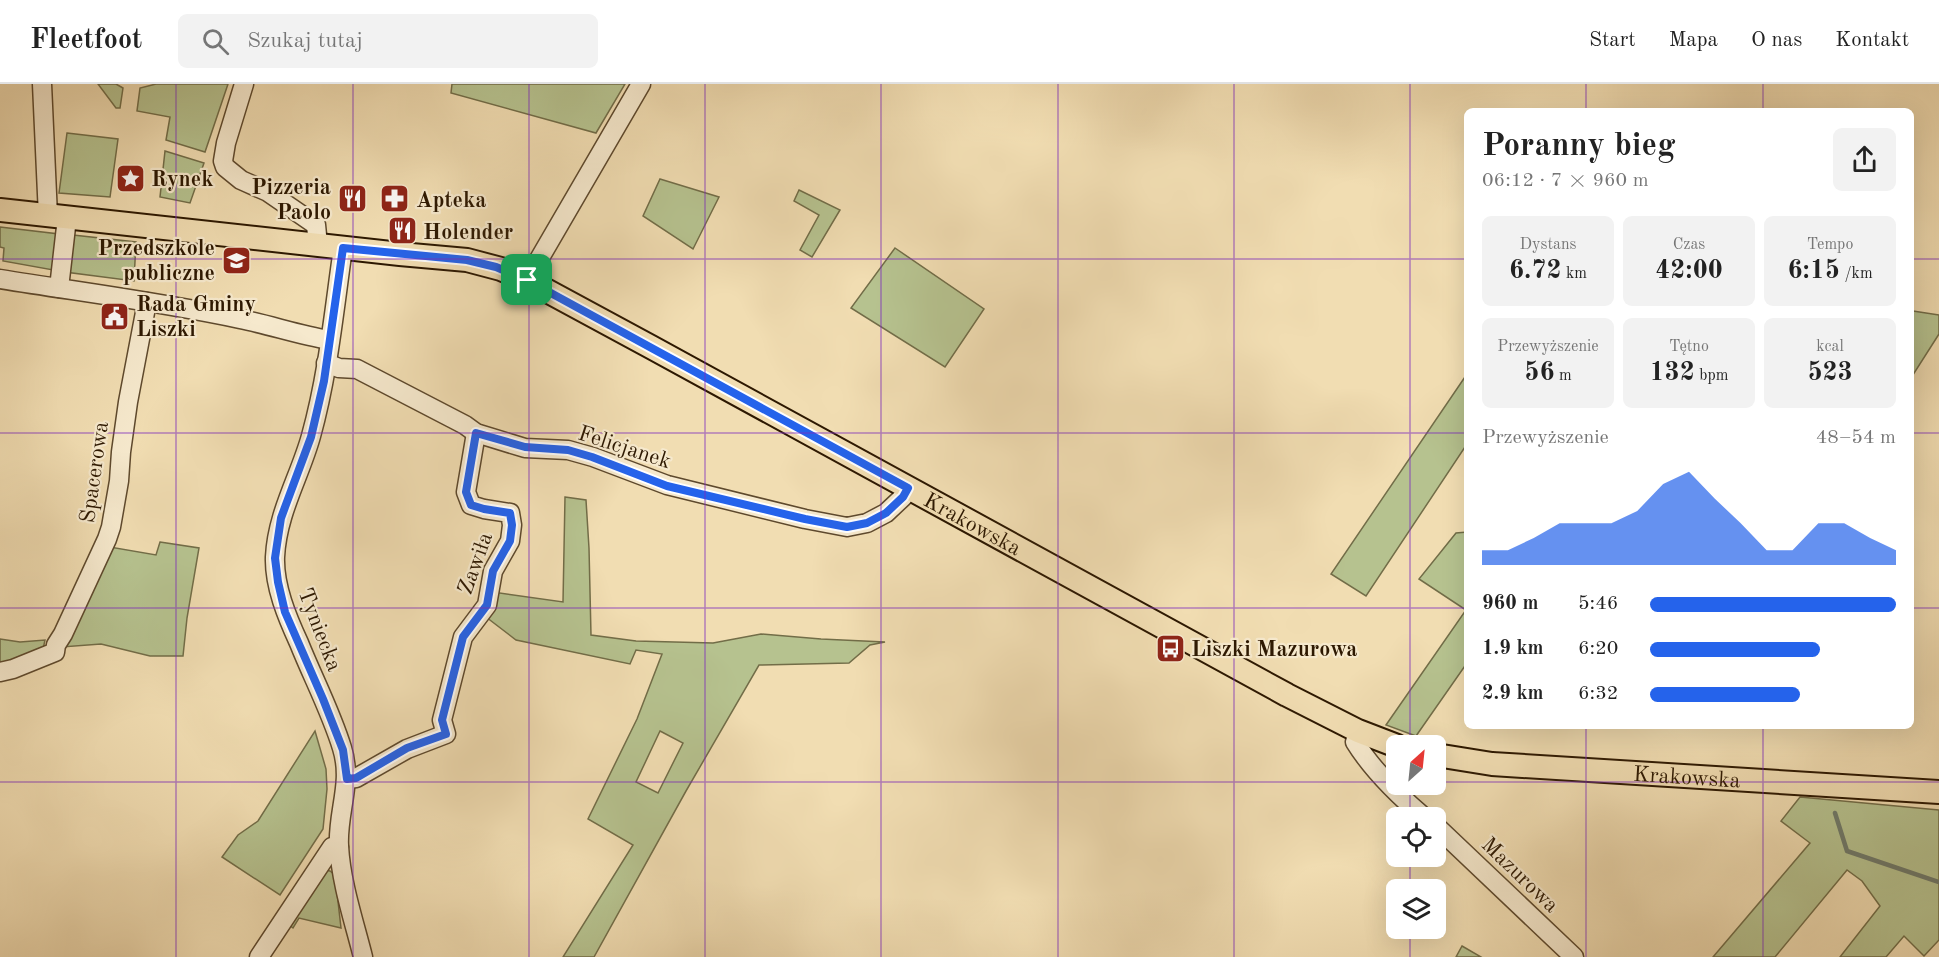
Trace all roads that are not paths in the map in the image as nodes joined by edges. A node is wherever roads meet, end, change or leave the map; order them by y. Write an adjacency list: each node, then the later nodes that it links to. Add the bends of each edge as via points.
1 (42, 84): 5 (street)
2 (244, 84): 6 (street, via 226,143 225,167 316,225)
3 (641, 84): 9 (street)
4 (0, 210): 5 (main road, Krakowska)
5 (57, 217): 6 (main road, Krakowska); 10 (street)
6 (318, 245): 7 (main road, Krakowska)
7 (343, 248): 9 (main road, Krakowska, via 467,260); 12 (street, Tyniecka)
8 (0, 279): 10 (street)
9 (527, 280): 15 (main road, Krakowska)
10 (59, 288): 11 (street)
11 (147, 302): 12 (street); 16 (street, Spacerowa, via 107,539 55,652)
12 (329, 340): 13 (street, Tyniecka)
13 (326, 363): 14 (street, Felicjanek, via 357,369); 20 (street, Tyniecka, via 311,437 281,518 275,558 285,612 343,750)
14 (476, 433): 15 (street, Felicjanek, via 525,447 568,450 667,486 847,527 886,513); 20 (street, Zawiła, via 466,492 471,505 510,513 512,525 510,541 493,571 487,605 463,637 442,720 446,734 407,748 356,778)
15 (908, 488): 17 (main road, Krakowska)
16 (0, 672)
17 (1358, 731): 18 (main road, Krakowska); 22 (street, via 1355,742 1366,760)
18 (1386, 742)
19 (1446, 757): 21 (main road, Krakowska, via 1492,764)
20 (347, 779): 24 (street, Tyniecka)
21 (1939, 792)
22 (1412, 807)
23 (1446, 835): 27 (street, Mazurowa)
24 (339, 847): 25 (street, via 332,847); 26 (street, Tyniecka)
25 (259, 957)
26 (363, 957)
27 (1574, 957)

